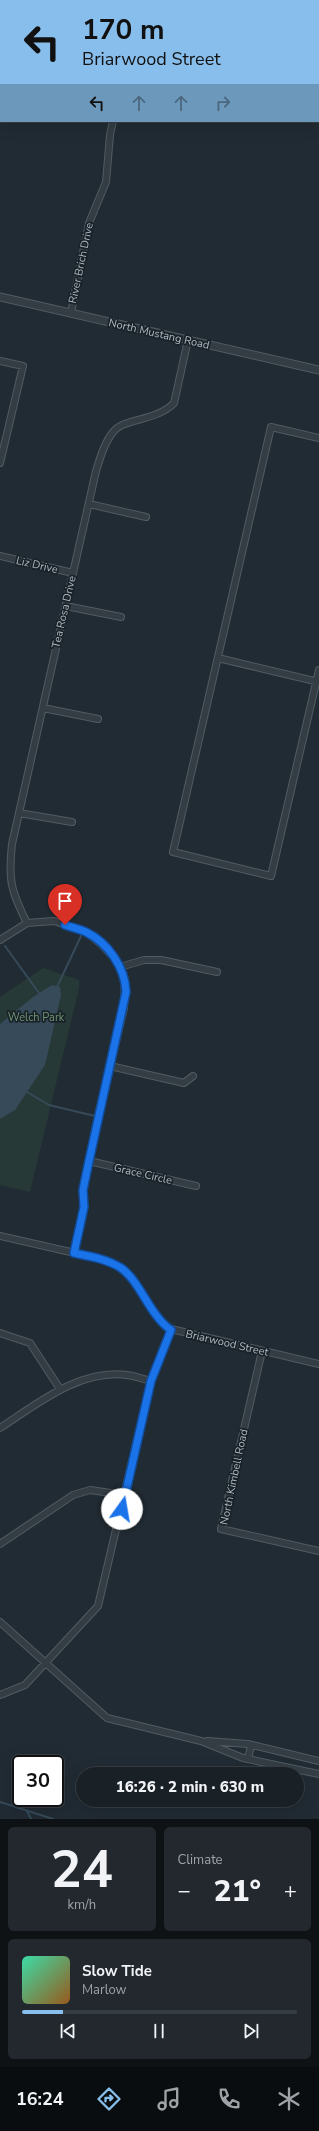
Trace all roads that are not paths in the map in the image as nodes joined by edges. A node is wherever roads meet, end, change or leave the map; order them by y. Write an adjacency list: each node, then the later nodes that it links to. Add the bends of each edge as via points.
1 (113, 122): 3 (street, River Brich Drive, via 106,182 89,223)
2 (0, 297): 3 (street, North Mustang Road)
3 (70, 313): 4 (street, North Mustang Road)
4 (188, 340): 6 (street, North Mustang Road); 9 (street, Tea Rosa Drive, via 174,403 151,418 123,424 114,431 103,451)
5 (0, 361): 8 (street, via 23,366)
6 (319, 370)
7 (319, 437): 15 (street, via 271,427)
8 (0, 463)
9 (89, 504): 10 (street); 12 (street, Tea Rosa Drive)
10 (146, 517)
11 (0, 556): 12 (street, Liz Drive)
12 (73, 573): 13 (street, Tea Rosa Drive)
13 (66, 606): 14 (street); 18 (street, Tea Rosa Drive)
14 (121, 617)
15 (218, 658): 17 (street); 17 (street, via 173,852 271,876)
16 (319, 670): 17 (street)
17 (318, 681)
18 (43, 708): 19 (street); 20 (street, Tea Rosa Drive)
19 (98, 719)
20 (19, 813): 21 (street); 22 (street, Tea Rosa Drive, via 9,874 16,901)
21 (72, 822)
22 (27, 923): 23 (street); 24 (street, via 54,921 86,932 102,945)
23 (0, 940)
24 (120, 967): 25 (street, via 144,960 161,960); 26 (street, via 126,979 126,992)
25 (217, 972)
26 (110, 1066): 27 (street, via 184,1083); 28 (street)
27 (193, 1076)
28 (89, 1161): 29 (street, Grace Circle); 31 (street, via 83,1190 84,1207)
29 (196, 1186)
30 (0, 1236): 31 (street, Briarwood Street)
31 (74, 1253): 32 (street, Briarwood Street, via 101,1259 122,1269 157,1316)
32 (171, 1330): 34 (street, Briarwood Street); 36 (street)
33 (0, 1333): 37 (street, via 30,1343)
34 (262, 1351): 35 (street, Briarwood Street); 41 (street, North Kimbell Road, via 221,1529)
35 (319, 1364)
36 (151, 1381): 37 (street, via 127,1375 96,1376); 39 (street)
37 (60, 1389): 38 (street)
38 (0, 1428)
39 (125, 1495): 40 (street, via 90,1490 73,1495); 43 (street, via 98,1606)
40 (0, 1544)
41 (319, 1551)
42 (0, 1622): 43 (street)
43 (44, 1663): 44 (street, via 25,1685); 45 (street, via 107,1718)
44 (0, 1695)
45 (202, 1741): 46 (street); 48 (street)
46 (251, 1745): 47 (street); 48 (street)
47 (291, 1754): 49 (street); 51 (street)
48 (248, 1759): 50 (street)
49 (319, 1761)
50 (284, 1767)
51 (289, 1767)
52 (304, 1771): 53 (street)
53 (319, 1774)

